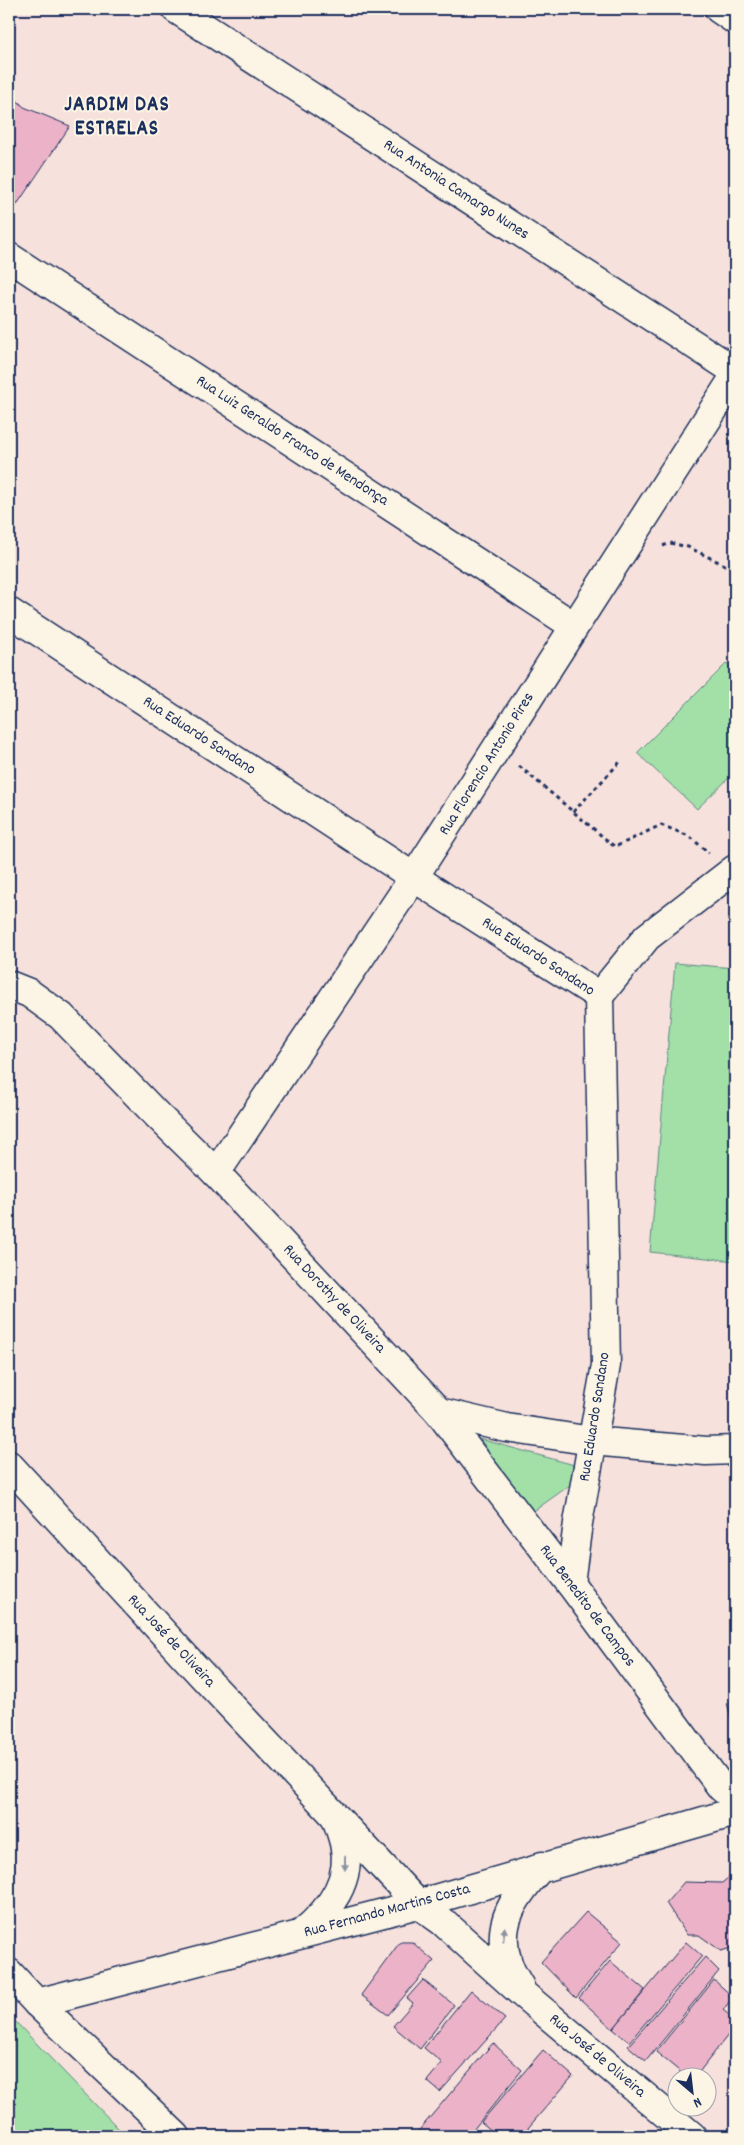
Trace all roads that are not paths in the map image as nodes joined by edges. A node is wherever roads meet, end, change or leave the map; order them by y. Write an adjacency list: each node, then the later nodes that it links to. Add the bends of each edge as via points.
1 (176, 9): 5 (street, Rua Antonia Camargo Nunes)
2 (719, 9): 3 (street)
3 (735, 20)
4 (9, 257): 8 (street, Rua Luiz Geraldo Franco de Mendonça)
5 (735, 371)
6 (735, 376): 8 (street, Rua Florencio Antonio Pires)
7 (9, 612): 10 (street, Rua Eduardo Sandano)
8 (574, 626): 10 (street, Rua Florencio Antonio Pires)
9 (724, 862): 12 (street, via 647,937)
10 (414, 878): 12 (street, Rua Eduardo Sandano); 13 (street, Rua Florencio Antonio Pires)
11 (9, 985): 13 (street, Rua Dorothy de Oliveira, via 29,993 61,1016)
12 (599, 996): 15 (street, Rua Eduardo Sandano, via 606,1365)
13 (216, 1173): 14 (street, Rua Dorothy de Oliveira)
14 (439, 1412): 15 (street, via 507,1428); 18 (street, Rua Benedito de Campos)
15 (592, 1442): 16 (street); 18 (street, Rua Eduardo Sandano)
16 (735, 1450)
17 (9, 1465): 21 (street, Rua José de Oliveira)
18 (570, 1583): 19 (street, Rua Benedito de Campos, via 721,1787)
19 (735, 1799)
20 (735, 1812): 22 (street, Rua Fernando Martins Costa)
21 (336, 1816): 23 (street, Rua José de Oliveira); 24 (street, Rua José de Oliveira, one-way to 24, via 345,1845 345,1873 334,1900)
22 (542, 1866): 23 (street, Rua Fernando Martins Costa); 26 (street, Rua José de Oliveira, one-way to 22, via 508,1963 502,1936 511,1905)
23 (418, 1904): 24 (street, Rua Fernando Martins Costa); 26 (street, Rua José de Oliveira, via 442,1921)
24 (300, 1935): 27 (street, Rua Fernando Martins Costa)
25 (9, 1973): 27 (street)
26 (524, 1995): 29 (street, Rua José de Oliveira)
27 (37, 2003): 28 (street)
28 (176, 2136)
29 (692, 2136)

